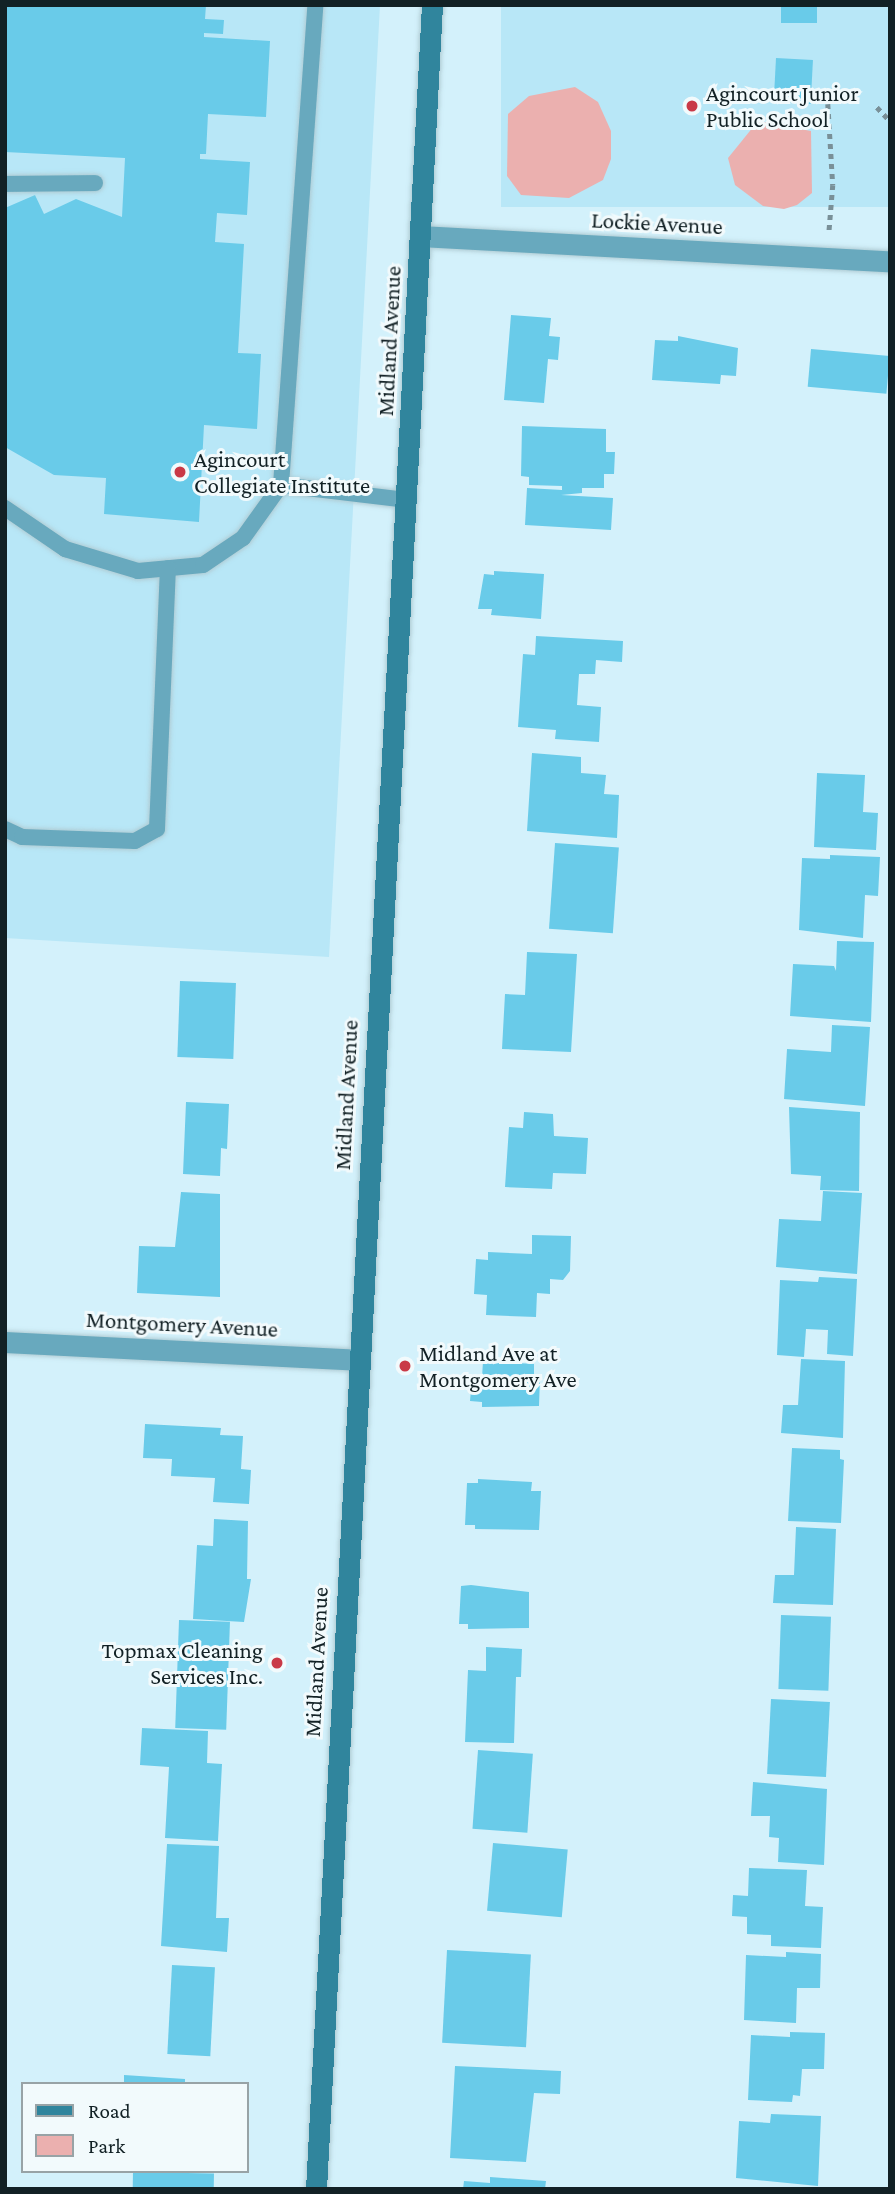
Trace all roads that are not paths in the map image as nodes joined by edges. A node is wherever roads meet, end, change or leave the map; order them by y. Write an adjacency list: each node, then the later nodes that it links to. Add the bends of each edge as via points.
1 (315, 5): 7 (lane)
2 (432, 5): 5 (main road, Midland Avenue)
3 (95, 183): 4 (lane)
4 (5, 184)
5 (421, 236): 6 (street, Lockie Avenue); 8 (main road, Midland Avenue)
6 (890, 261)
7 (281, 485): 8 (lane); 10 (lane, via 243,538 202,565)
8 (406, 500): 13 (main road, Midland Avenue)
9 (5, 508): 10 (lane, via 65,549 138,571)
10 (168, 568): 11 (lane, via 157,829 135,841 22,837)
11 (5, 829)
12 (5, 1342): 13 (street, Montgomery Avenue)
13 (357, 1360): 14 (main road, Midland Avenue)
14 (316, 2189)

